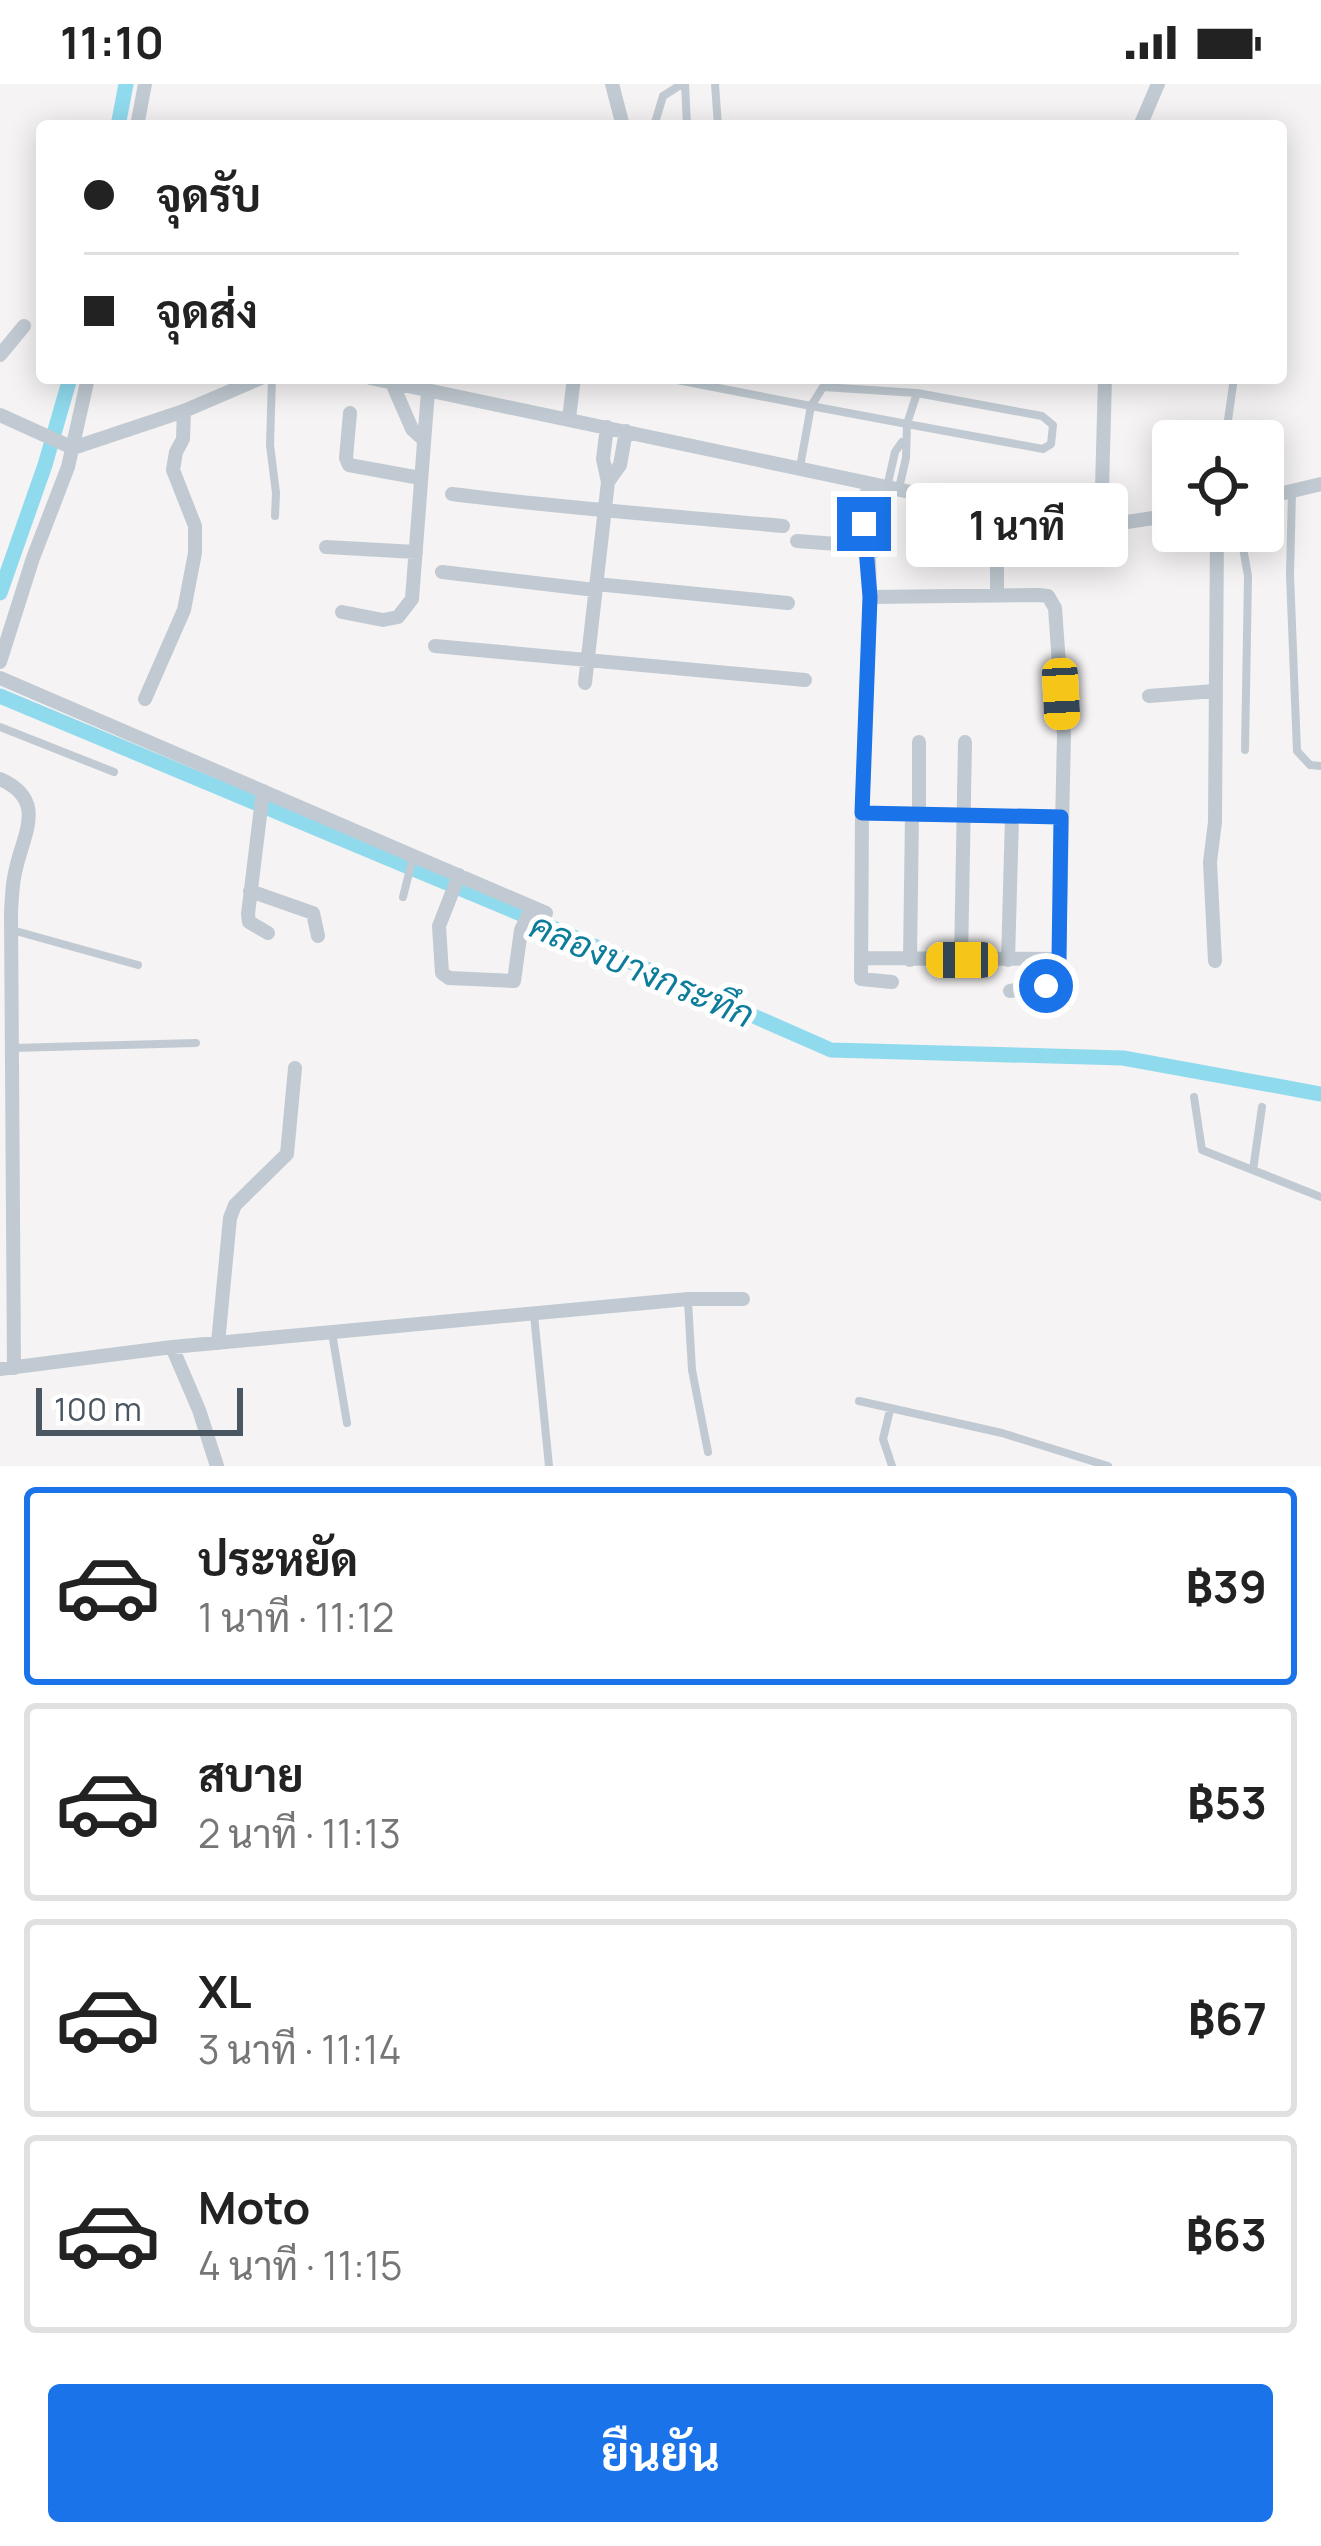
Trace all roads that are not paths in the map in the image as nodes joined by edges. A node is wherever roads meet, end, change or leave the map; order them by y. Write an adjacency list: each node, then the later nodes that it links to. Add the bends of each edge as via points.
1 (145, 84): 7 (street)
2 (633, 84): 6 (street)
3 (684, 84): 9 (lane, via 663,96); 10 (lane)
4 (715, 84): 11 (lane)
5 (1158, 84): 12 (street)
6 (614, 88): 8 (street)
7 (138, 120)
8 (622, 120)
9 (656, 120)
10 (687, 120)
11 (718, 120)
12 (1143, 120)
13 (24, 326): 14 (street)
14 (0, 355)
15 (86, 384): 36 (street)
16 (247, 384): 27 (street)
17 (272, 384): 47 (lane)
18 (392, 384): 35 (street)
19 (396, 384): 24 (street)
20 (573, 384): 30 (street)
21 (728, 384): 26 (lane)
22 (1105, 384): 50 (street)
23 (1233, 384): 31 (lane)
24 (428, 392): 30 (street); 35 (street)
25 (917, 393): 26 (lane, via 834,386 816,393); 32 (lane); 32 (lane, via 1042,416 1053,425 1051,444 1043,449)
26 (811, 406): 32 (lane); 37 (lane)
27 (184, 411): 36 (street); 72 (street, via 173,470 195,553 184,610)
28 (350, 413): 38 (street, via 350,465)
29 (0, 415): 36 (street)
30 (568, 418): 33 (street)
31 (1227, 420)
32 (907, 424): 42 (lane, via 906,458)
33 (607, 427): 34 (street); 39 (street)
34 (626, 430): 37 (street); 39 (street)
35 (423, 440): 38 (street)
36 (66, 445): 66 (street)
37 (800, 469): 40 (street)
38 (420, 478): 55 (street)
39 (608, 482): 46 (street)
40 (868, 483): 42 (street); 54 (street)
41 (1321, 484): 43 (street)
42 (891, 487): 50 (street); 54 (street)
43 (1292, 490): 44 (street); 77 (lane, via 1297,752)
44 (1284, 492)
45 (452, 494): 46 (street)
46 (604, 511): 49 (street); 59 (street)
47 (275, 516)
48 (1152, 518): 50 (street)
49 (783, 526)
50 (1102, 526)
51 (997, 540): 60 (street)
52 (797, 541): 54 (street)
53 (326, 547): 55 (street)
54 (870, 550): 61 (street)
55 (416, 552): 63 (street, via 412,599 398,617)
56 (1217, 552): 70 (street)
57 (1244, 552): 76 (lane)
58 (442, 572): 59 (street)
59 (596, 587): 62 (street); 65 (street)
60 (997, 595): 61 (street); 85 (street, via 1048,596 1055,608)
61 (870, 597): 81 (street)
62 (788, 603)
63 (342, 612)
64 (435, 646): 65 (street)
65 (589, 660): 68 (street); 69 (street)
66 (0, 662)
67 (0, 678): 80 (street)
68 (805, 680)
69 (585, 683)
70 (1215, 691): 71 (street); 98 (street)
71 (1149, 696)
72 (145, 699)
73 (0, 727): 78 (lane)
74 (920, 742): 82 (street)
75 (965, 742): 83 (street)
76 (1245, 749)
77 (1321, 766)
78 (114, 772)
79 (0, 779): 90 (street, via 24,797 31,814)
80 (262, 797): 86 (street); 88 (street)
81 (862, 813): 82 (street); 93 (street)
82 (916, 814): 83 (street); 95 (street)
83 (966, 814): 84 (street); 96 (street)
84 (1012, 817): 85 (street); 97 (street)
85 (1061, 817): 94 (street)
86 (413, 859): 87 (street); 89 (lane)
87 (458, 877): 87 (street, via 439,926 442,973 514,981 521,930 536,910)
88 (250, 891): 91 (street, via 249,922); 92 (street, via 314,913)
89 (403, 897)
90 (11, 929): 99 (lane); 102 (street)
91 (268, 933)
92 (318, 936)
93 (861, 958): 95 (street); 100 (street, via 861,979)
94 (1059, 959): 97 (street); 101 (street, via 1046,986)
95 (910, 960): 96 (street)
96 (962, 960): 97 (street)
97 (1008, 960)
98 (1215, 962)
99 (138, 965)
100 (892, 982)
101 (1010, 991)
102 (6, 1006): 104 (street)
103 (196, 1043): 104 (lane)
104 (12, 1048): 116 (street)
105 (295, 1068): 114 (street, via 287,1154 230,1218)
106 (1194, 1097): 108 (lane, via 1202,1150)
107 (1262, 1107): 108 (lane)
108 (1253, 1170): 109 (lane)
109 (1321, 1197)
110 (688, 1299): 111 (street); 112 (street); 120 (lane)
111 (742, 1299)
112 (534, 1315): 113 (street); 122 (lane)
113 (332, 1333): 114 (street); 119 (lane)
114 (218, 1343): 115 (street)
115 (172, 1347): 116 (street); 121 (street)
116 (7, 1369)
117 (859, 1401): 118 (lane)
118 (890, 1410): 123 (lane, via 883,1438); 124 (lane)
119 (347, 1423)
120 (708, 1452)
121 (217, 1466)
122 (549, 1466)
123 (892, 1466)
124 (1108, 1466)

